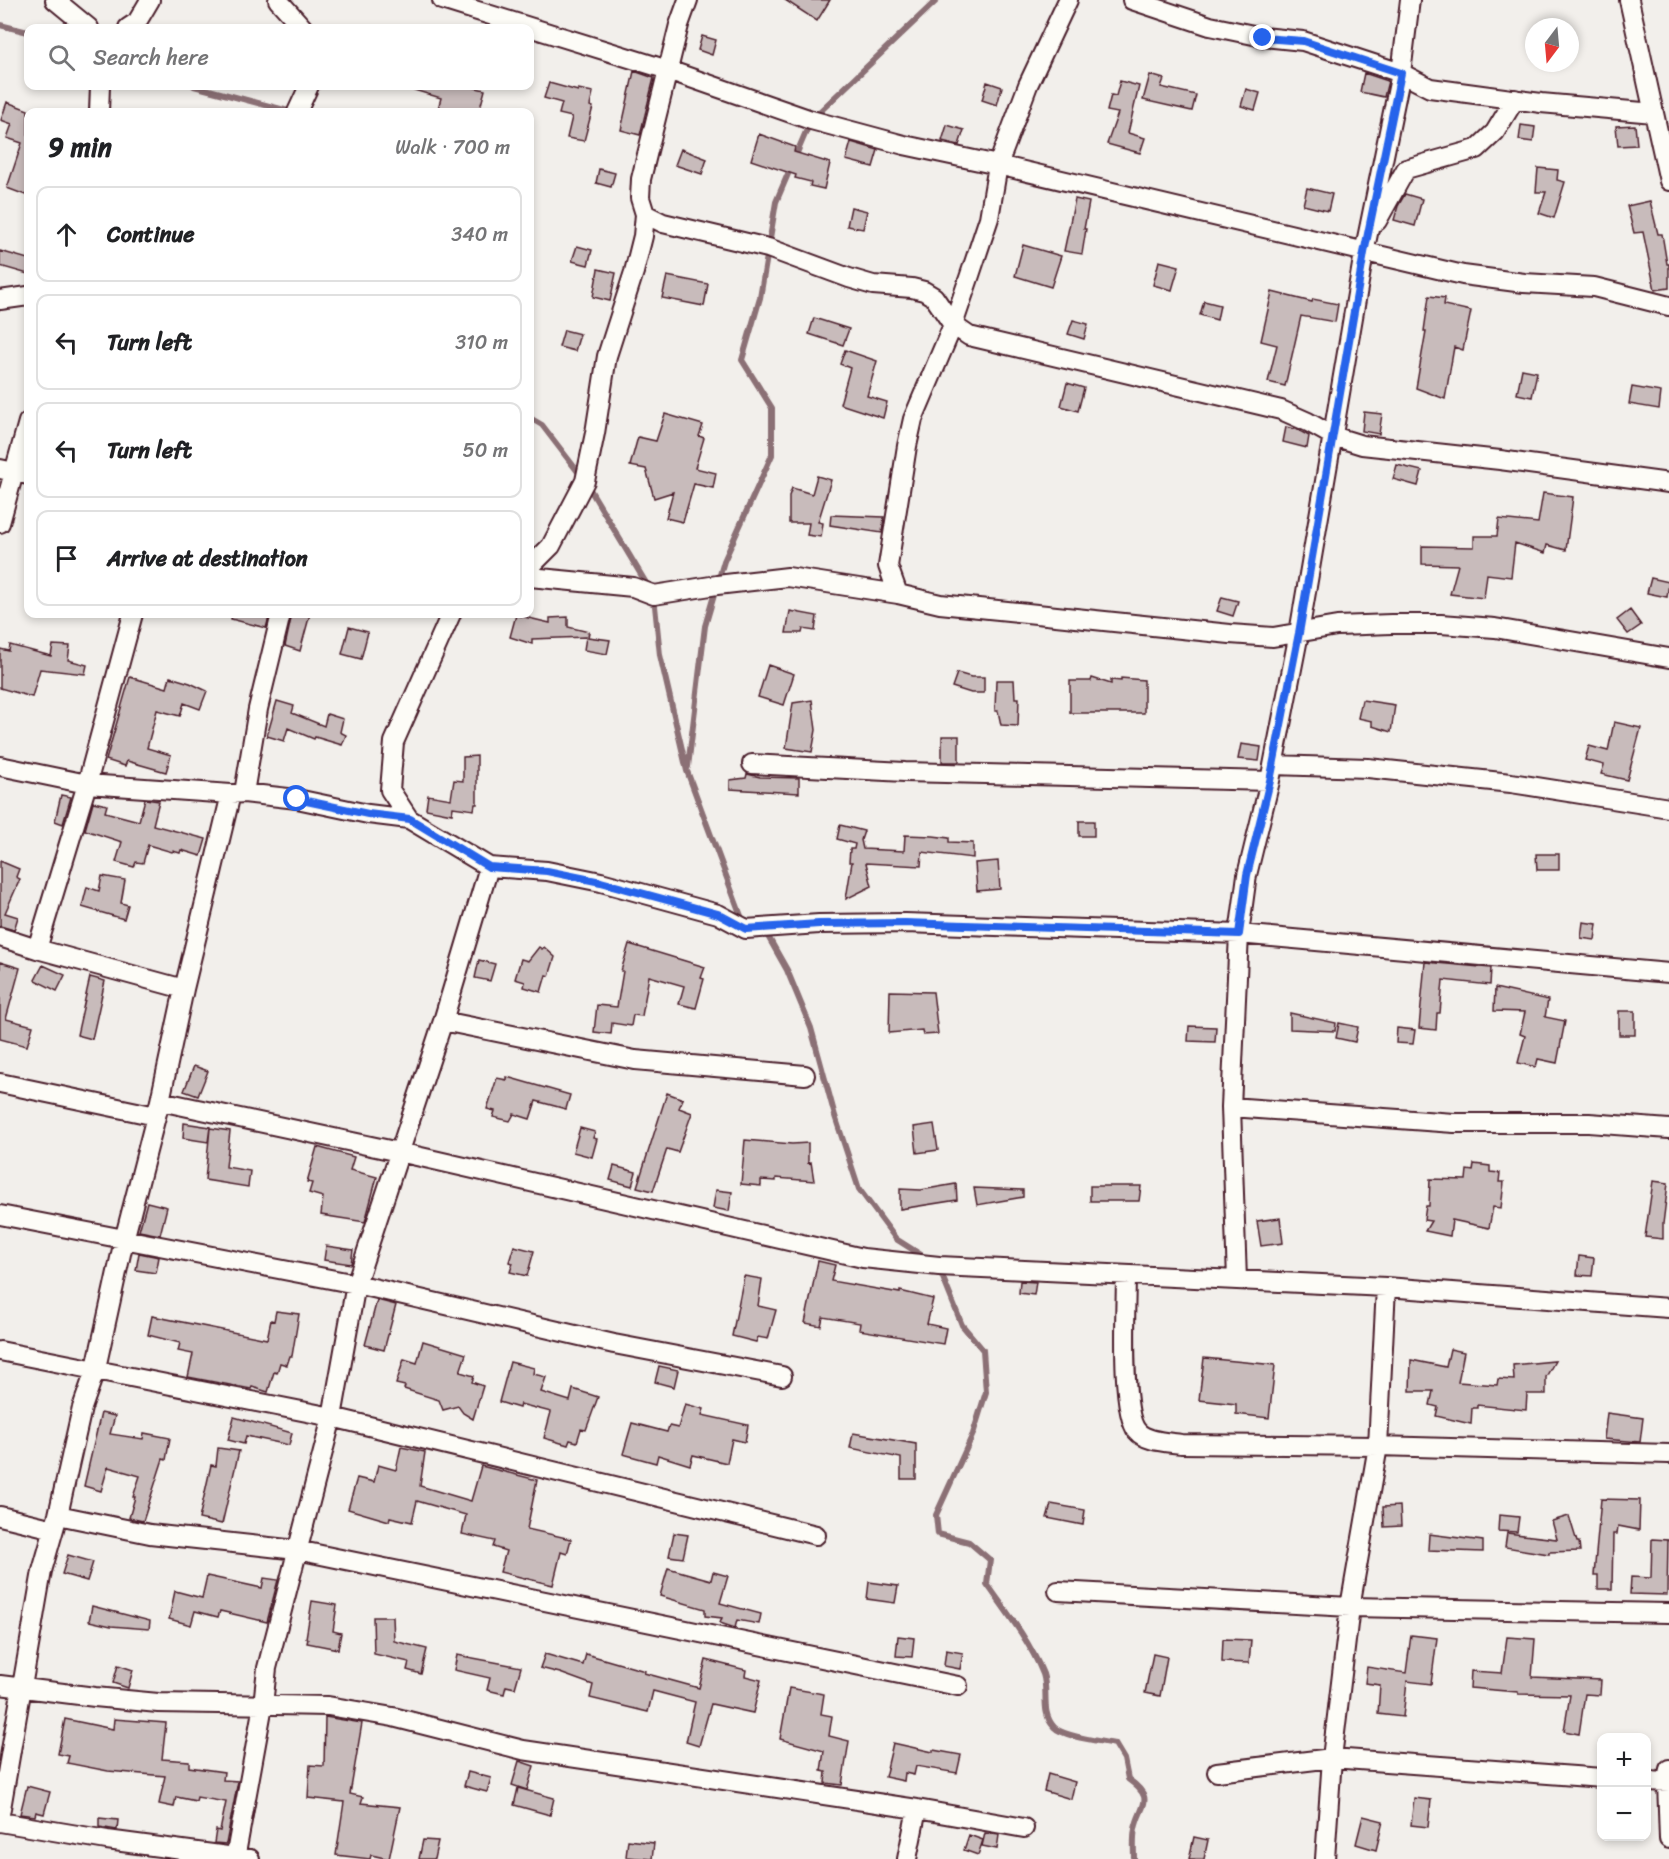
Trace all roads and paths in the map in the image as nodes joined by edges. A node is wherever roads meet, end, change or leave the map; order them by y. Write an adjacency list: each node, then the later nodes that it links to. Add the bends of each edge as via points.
1 (55, 0): 10 (street)
2 (150, 0): 11 (street)
3 (278, 0): 12 (street)
4 (442, 0): 13 (street)
5 (688, 0): 15 (street)
6 (1068, 0): 23 (street, via 1028,85)
7 (1132, 0): 16 (street, via 1210,26 1263,38 1303,41)
8 (1410, 0): 16 (street)
9 (1629, 0): 22 (street)
10 (84, 24)
11 (134, 24)
12 (299, 24)
13 (519, 24)
14 (534, 28): 15 (street)
15 (668, 70): 23 (street, via 811,120); 25 (street, via 641,179 640,198)
16 (1401, 73): 19 (street, via 1430,88); 26 (street)
17 (100, 90): 20 (street)
18 (307, 90): 21 (street)
19 (1515, 99): 22 (street); 26 (street, via 1495,132 1477,149 1406,169)
20 (99, 108)
21 (299, 108)
22 (1654, 113): 24 (street)
23 (998, 165): 26 (street); 30 (street, via 990,218)
24 (1669, 181)
25 (645, 214): 30 (street, via 663,223 768,248 873,285 924,291 934,297); 36 (street, via 634,272 607,356 585,482 551,546)
26 (1366, 246): 29 (street, via 1463,275 1594,287); 32 (street)
27 (24, 297): 28 (street)
28 (0, 300)
29 (1669, 306)
30 (953, 325): 32 (street, via 984,340 1281,410); 38 (street, via 913,419 907,446 888,566)
31 (24, 436): 33 (street)
32 (1333, 436): 34 (street, via 1373,447); 42 (street)
33 (14, 472): 35 (street)
34 (1669, 483)
35 (0, 523)
36 (534, 563)
37 (534, 577): 38 (street, via 633,586 654,595 788,577)
38 (898, 594): 42 (street, via 940,604 1198,630 1273,637)
39 (132, 618): 47 (street)
40 (280, 618): 48 (street)
41 (450, 618): 50 (street, via 394,742 390,789)
42 (1299, 633): 43 (street, via 1337,626 1391,624 1484,627); 46 (street)
43 (1669, 658)
44 (752, 764): 46 (street, via 905,772)
45 (0, 766): 47 (street)
46 (1272, 773): 49 (street, via 1368,768 1511,783); 52 (street, via 1247,875)
47 (87, 784): 48 (street); 54 (street)
48 (238, 794): 50 (street, via 297,799); 56 (street)
49 (1669, 808)
50 (410, 819): 51 (street)
51 (489, 867): 52 (street, via 547,871 601,882 718,914 746,929 905,923); 57 (street)
52 (1239, 934): 55 (street); 60 (street)
53 (0, 937): 54 (street)
54 (37, 949): 56 (street)
55 (1669, 973)
56 (184, 989): 61 (street)
57 (443, 1020): 58 (street, via 635,1060); 63 (street)
58 (805, 1075)
59 (0, 1083): 61 (street)
60 (1231, 1107): 62 (street, via 1454,1123 1588,1123); 67 (street)
61 (158, 1108): 63 (street); 65 (street)
62 (1669, 1129)
63 (399, 1152): 66 (street, via 863,1258 939,1266); 68 (street)
64 (0, 1215): 65 (street)
65 (124, 1240): 68 (street); 72 (street)
66 (1126, 1275): 67 (street); 75 (street, via 1128,1397 1130,1416 1138,1433 1181,1444)
67 (1237, 1280): 69 (street)
68 (356, 1284): 73 (street, via 614,1344); 74 (street)
69 (1386, 1287): 70 (street); 75 (street)
70 (1669, 1308)
71 (0, 1350): 72 (street)
72 (96, 1368): 74 (street); 78 (street, via 82,1408)
73 (782, 1376)
74 (332, 1417): 79 (street); 80 (street)
75 (1378, 1446): 76 (street); 82 (street)
76 (1669, 1454)
77 (0, 1516): 78 (street)
78 (56, 1522): 80 (street); 86 (street, via 42,1571)
79 (816, 1535)
80 (297, 1550): 85 (street); 87 (street, via 267,1668)
81 (1058, 1591): 82 (street)
82 (1350, 1606): 83 (street); 88 (street)
83 (1669, 1613)
84 (0, 1684): 86 (street)
85 (958, 1686)
86 (21, 1689): 87 (street, via 158,1702); 94 (street)
87 (263, 1705): 93 (street, via 328,1706 393,1717 523,1750); 98 (street)
88 (1332, 1758): 89 (street); 90 (street); 100 (street)
89 (1217, 1772)
90 (1597, 1778)
91 (1668, 1778): 92 (street); 97 (street)
92 (1651, 1780)
93 (916, 1809): 96 (street); 99 (street)
94 (0, 1814)
95 (0, 1822): 98 (street)
96 (1024, 1828)
97 (1669, 1839)
98 (240, 1858)
99 (907, 1859)
100 (1325, 1859)

